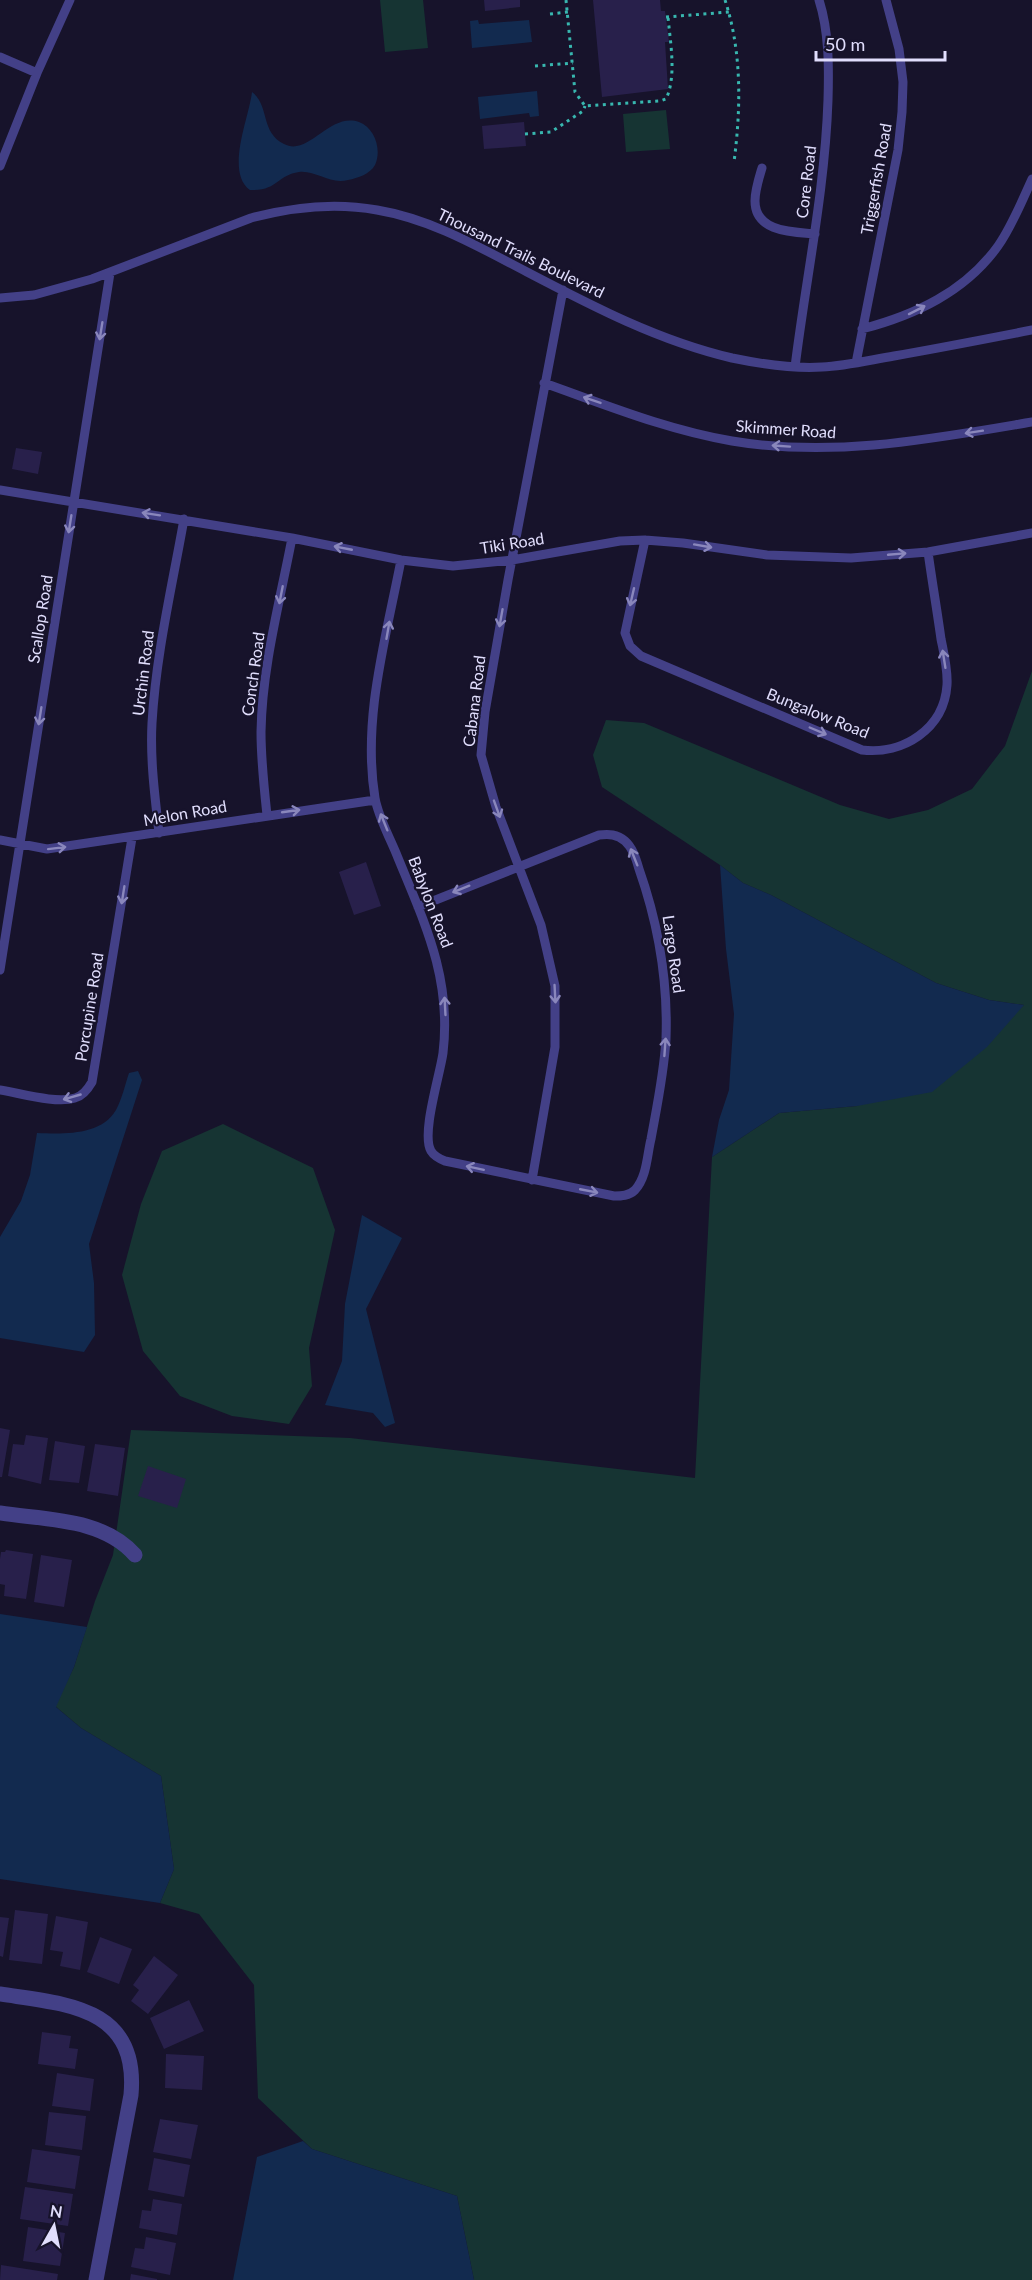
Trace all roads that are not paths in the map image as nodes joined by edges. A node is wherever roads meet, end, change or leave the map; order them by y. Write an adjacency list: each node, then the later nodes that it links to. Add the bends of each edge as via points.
1 (70, 0): 5 (lane)
2 (819, 0): 9 (lane, Core Road, via 829,70 827,136)
3 (886, 0): 13 (lane, Triggerfish Road, via 899,49 902,112)
4 (0, 57): 5 (lane)
5 (37, 73): 6 (lane)
6 (0, 166)
7 (762, 168): 9 (lane, via 755,200 757,212 768,225 780,230)
8 (1032, 179): 13 (lane, one-way to 8, via 909,315 972,277 998,246)
9 (815, 234): 16 (lane, Core Road)
10 (110, 273): 11 (lane, Thousand Trails Boulevard, via 251,218 308,206 343,206 412,218); 12 (lane, Thousand Trails Boulevard, via 34,295); 20 (lane, Scallop Road, one-way to 20)
11 (563, 290): 16 (lane, Thousand Trails Boulevard, via 666,338 731,358); 17 (lane, Cabana Road)
12 (0, 298)
13 (862, 328): 15 (lane, Triggerfish Road)
14 (1032, 330): 15 (lane, Thousand Trails Boulevard)
15 (856, 363): 16 (lane, Thousand Trails Boulevard)
16 (795, 367)
17 (544, 383): 18 (lane, Skimmer Road, one-way to 17, via 859,448 775,446 686,431); 27 (lane, Cabana Road)
18 (1032, 422)
19 (0, 490): 20 (lane, Tiki Road)
20 (74, 501): 21 (lane, Tiki Road, one-way to 20); 33 (lane, Scallop Road, one-way to 33)
21 (184, 519): 23 (lane, Tiki Road); 30 (lane, Urchin Road, via 155,675 153,778)
22 (1032, 533): 25 (lane, Tiki Road)
23 (292, 538): 26 (lane, Tiki Road, one-way to 23); 29 (lane, Conch Road, one-way to 29, via 262,711)
24 (645, 540): 25 (lane, Tiki Road, one-way to 25, via 806,558); 25 (lane, Bungalow Road, one-way to 25, via 625,633 641,656 862,750 875,751 904,746 920,737 940,711 945,697 947,674); 27 (lane, Tiki Road, via 592,544)
25 (928, 552)
26 (400, 560): 27 (lane, Tiki Road, via 453,566); 28 (lane, Babylon Road, one-way to 26, via 373,712)
27 (512, 560): 34 (lane, Cabana Road, one-way to 34, via 485,712 482,755)
28 (375, 800): 29 (lane, Melon Road, one-way to 28); 35 (lane, Babylon Road, one-way to 28)
29 (267, 815): 30 (lane, Melon Road)
30 (159, 833): 31 (lane, Melon Road)
31 (132, 838): 33 (lane, Melon Road, one-way to 31, via 48,849); 37 (lane, Porcupine Road, one-way to 37, via 92,1082 76,1098 61,1100)
32 (0, 840): 33 (lane, Melon Road)
33 (20, 843): 36 (lane, Scallop Road)
34 (518, 866): 35 (lane, Largo Road, one-way to 35); 38 (lane, Cabana Road, one-way to 38, via 543,935 556,1004 555,1047); 38 (lane, Largo Road, one-way to 34, via 623,1196 633,1193 640,1184 662,1080 666,1000 660,944 649,896 626,842 618,836 599,835)
35 (418, 907): 38 (lane, Babylon Road, one-way to 35, via 445,1161 430,1150 428,1129 442,1062 445,1009 438,963)
36 (0, 969)
37 (0, 1090)
38 (532, 1180)
39 (0, 1513): 40 (street, via 100,1529)
40 (135, 1555)
41 (0, 1994): 42 (street, via 69,2005 92,2013 115,2033 129,2059 131,2095)
42 (96, 2280)

